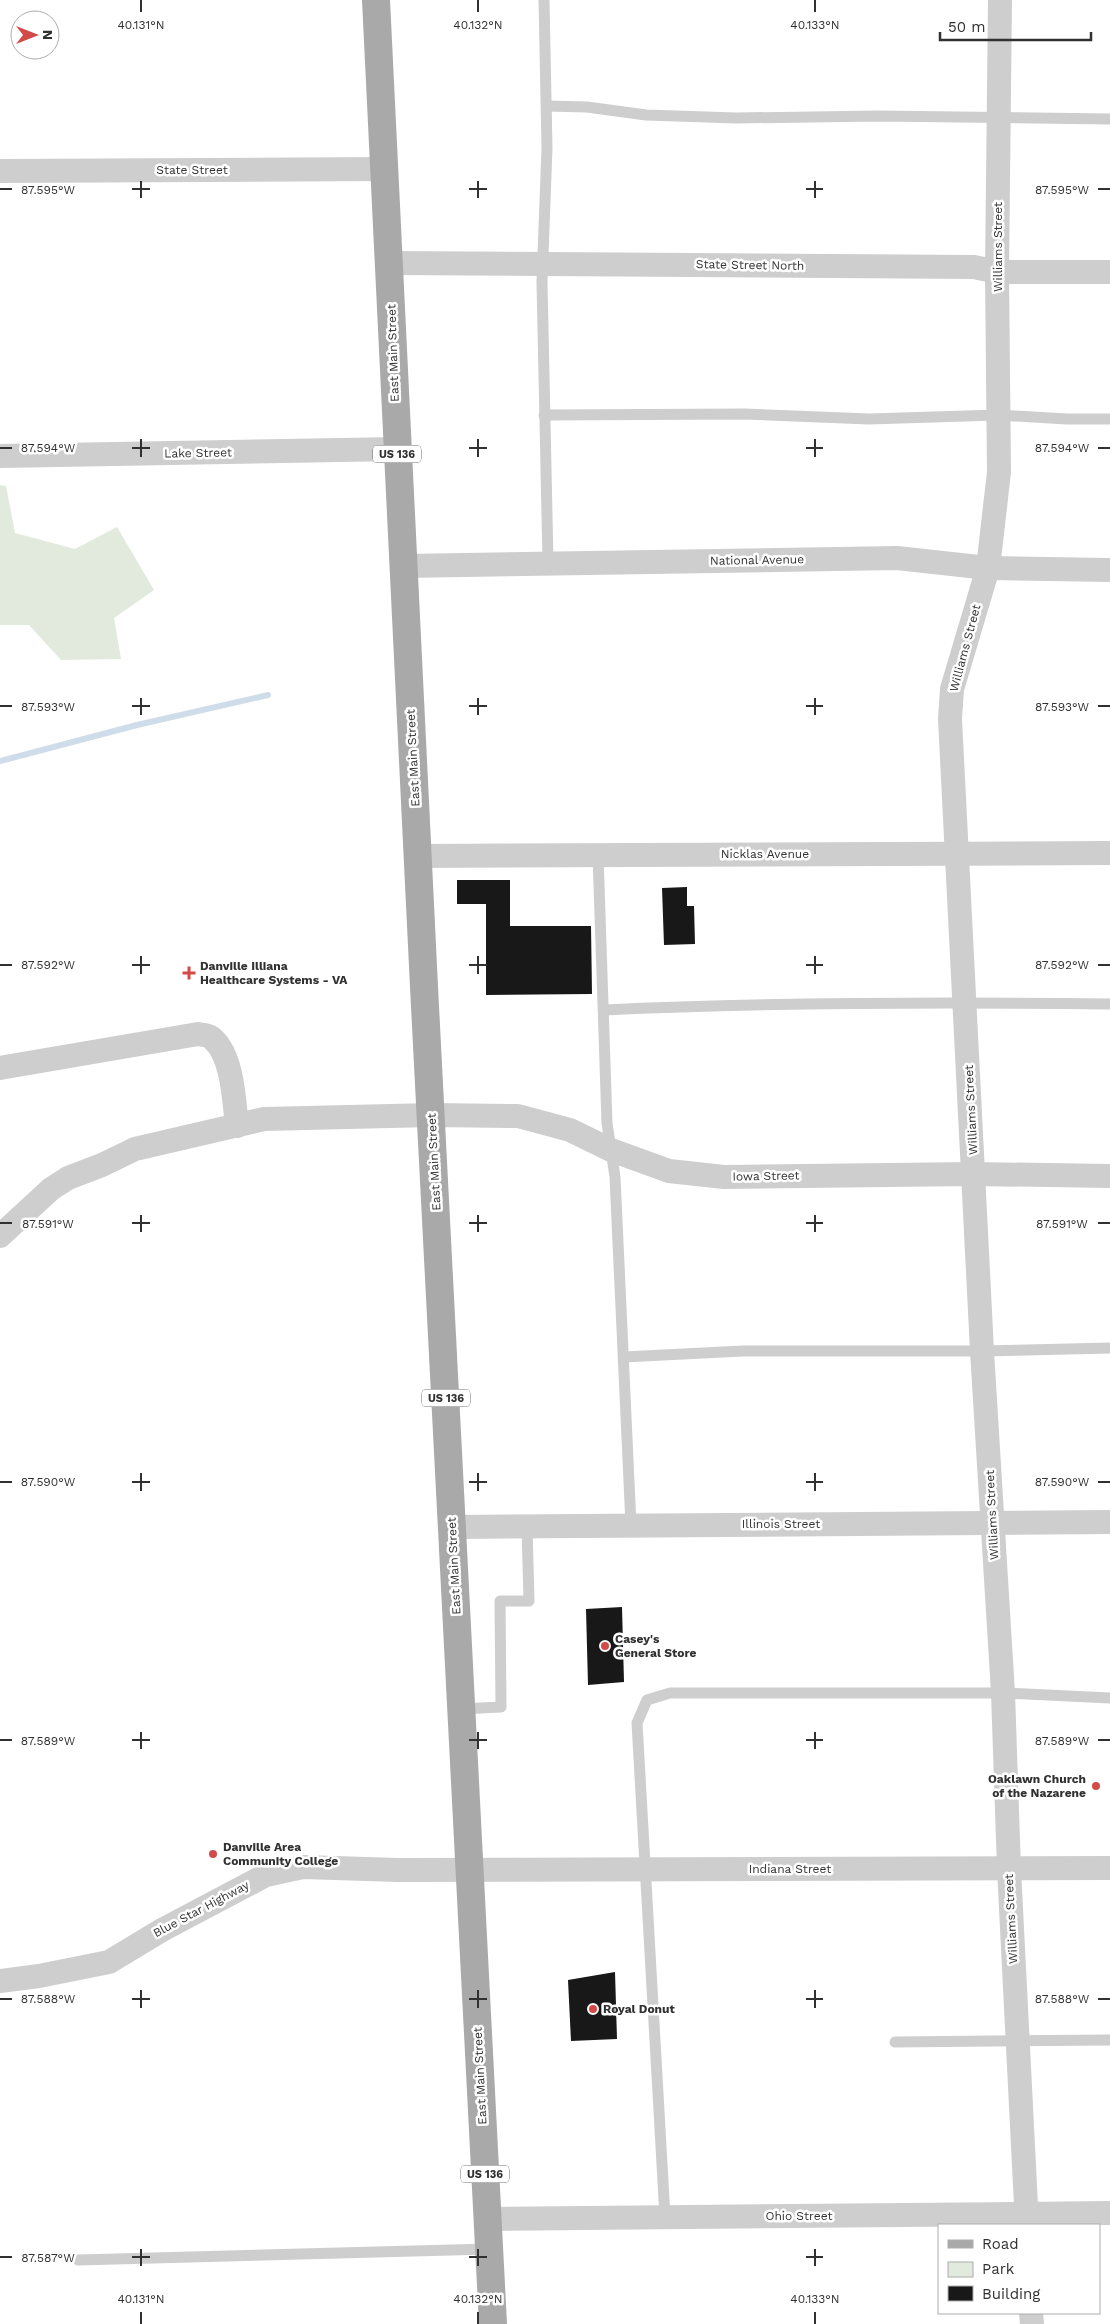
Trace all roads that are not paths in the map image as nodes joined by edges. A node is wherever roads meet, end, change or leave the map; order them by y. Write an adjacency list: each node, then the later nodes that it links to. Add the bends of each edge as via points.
1 (376, 0): 7 (main road, East Main Street / US 136)
2 (544, 0): 4 (lane)
3 (1000, 0): 5 (street, Williams Street)
4 (547, 106): 5 (lane, via 587,107 646,115); 10 (lane)
5 (999, 118): 6 (lane); 11 (street, Williams Street)
6 (1110, 119)
7 (384, 169): 8 (street, State Street); 9 (main road, East Main Street / US 136)
8 (0, 171)
9 (389, 263): 10 (street, State Street North); 16 (main road, East Main Street / US 136)
10 (543, 263): 11 (street, State Street North, via 974,267); 13 (lane)
11 (997, 272): 12 (street, State Street North); 14 (street, Williams Street)
12 (1110, 272)
13 (544, 415): 14 (lane, via 745,414 869,419); 18 (lane)
14 (998, 415): 15 (lane); 20 (street, Williams Street, via 999,472)
15 (1110, 419)
16 (397, 449): 17 (street, Lake Street); 19 (main road, East Main Street / US 136)
17 (0, 456)
18 (548, 562): 19 (street, National Avenue); 20 (street, National Avenue, via 897,558)
19 (402, 566): 25 (main road, East Main Street / US 136)
20 (988, 568): 21 (street, National Avenue); 22 (street, Williams Street, via 952,690 950,719)
21 (1110, 570)
22 (957, 853): 23 (street, Nicklas Avenue); 24 (street, Nicklas Avenue); 26 (street, Williams Street)
23 (1110, 853)
24 (598, 855): 25 (street, Nicklas Avenue); 28 (lane)
25 (419, 856): 30 (main road, East Main Street / US 136)
26 (965, 1002): 27 (lane); 28 (lane); 33 (street, Williams Street)
27 (1110, 1004)
28 (604, 1010): 32 (lane, via 607,1123)
29 (0, 1068): 31 (street, via 198,1034 212,1037 222,1049 233,1084)
30 (432, 1115): 31 (street, Iowa Street, via 264,1119); 32 (street, Iowa Street, via 518,1116 570,1130); 43 (main road, East Main Street / US 136)
31 (237, 1126): 35 (street, Iowa Street, via 136,1149 68,1178 51,1189)
32 (611, 1150): 33 (street, Iowa Street, via 669,1171 724,1177); 38 (lane)
33 (974, 1174): 34 (street, Iowa Street); 37 (street, Williams Street)
34 (1110, 1176)
35 (0, 1236)
36 (1110, 1348): 37 (lane)
37 (982, 1351): 38 (lane, via 743,1351); 39 (street, Williams Street)
38 (624, 1357): 41 (lane)
39 (992, 1522): 40 (street, Illinois Street); 41 (street, Illinois Street); 44 (street, Williams Street)
40 (1110, 1522)
41 (631, 1525): 42 (street, Illinois Street)
42 (527, 1526): 43 (street, Illinois Street); 46 (lane, via 529,1601 500,1601 501,1707)
43 (452, 1527): 46 (main road, East Main Street / US 136)
44 (1003, 1693): 45 (lane); 48 (street, Williams Street); 50 (lane, via 670,1694 647,1700 637,1724)
45 (1110, 1698)
46 (461, 1709): 49 (main road, East Main Street / US 136)
47 (1110, 1868): 48 (street, Indiana Street)
48 (1009, 1869): 50 (street, Indiana Street); 52 (street, Williams Street)
49 (469, 1870): 50 (street, Indiana Street); 51 (street, Blue Star Highway, via 303,1867 266,1875 108,1962); 57 (main road, East Main Street / US 136)
50 (647, 1870): 56 (lane)
51 (0, 1981)
52 (1017, 2039): 53 (lane); 54 (lane); 58 (street, Williams Street)
53 (1110, 2040)
54 (895, 2042)
55 (1110, 2213): 58 (street, Ohio Street)
56 (665, 2217): 57 (street, Ohio Street); 58 (street, Ohio Street)
57 (487, 2218): 59 (main road, East Main Street / US 136)
58 (1026, 2220)
59 (489, 2249): 60 (lane); 61 (main road, East Main Street / US 136)
60 (78, 2260)
61 (493, 2324)

